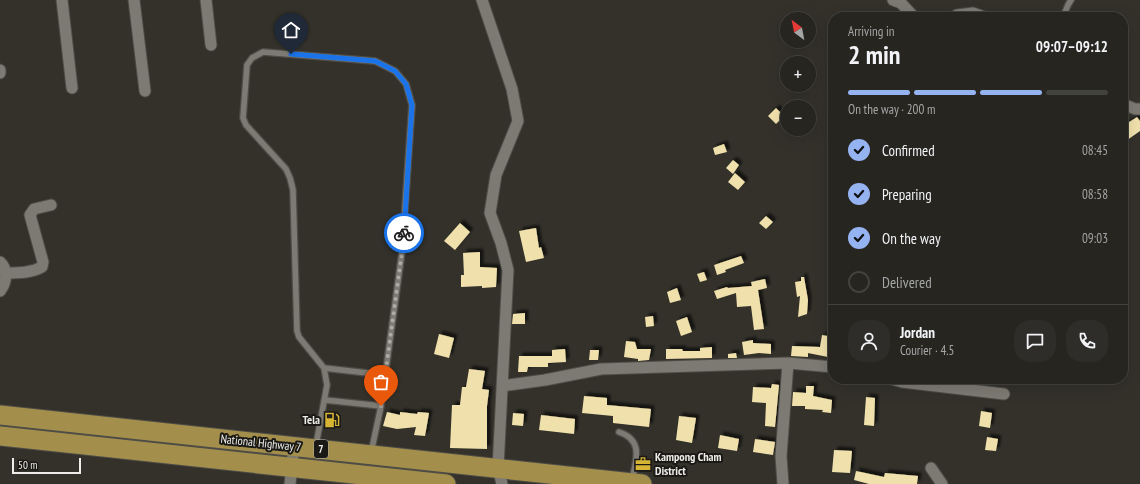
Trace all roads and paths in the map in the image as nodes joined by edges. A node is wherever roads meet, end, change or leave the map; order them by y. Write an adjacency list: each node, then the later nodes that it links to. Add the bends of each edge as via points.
1 (62, 0): 12 (street)
2 (134, 0): 13 (street)
3 (206, 0): 9 (street)
4 (482, 0): 25 (street, via 512,89 518,121 496,175 490,213 508,270)
5 (893, 0): 7 (street, via 901,3)
6 (1071, 0): 8 (lane)
7 (909, 12)
8 (1065, 12)
9 (212, 45)
10 (0, 70): 11 (street)
11 (0, 73)
12 (72, 88)
13 (145, 91)
14 (1128, 106): 15 (street)
15 (1140, 109)
16 (51, 205): 18 (street, via 34,209 30,215 44,262 42,267 21,273)
17 (0, 262): 18 (street)
18 (6, 273): 19 (street)
19 (0, 291)
20 (788, 363): 21 (street); 25 (street, via 601,369); 41 (street, via 781,456)
21 (828, 367)
22 (324, 368): 23 (lane); 23 (lane, via 299,337 297,330 293,190 290,178 286,169 246,126 243,118 248,66 252,58 263,52 375,61 395,71 406,84 412,105 402,252); 27 (lane, via 327,385)
23 (385, 374): 28 (lane)
24 (919, 384): 26 (street)
25 (502, 386): 37 (street)
26 (1004, 394)
27 (325, 400): 28 (lane); 33 (lane)
28 (381, 406): 34 (lane)
29 (0, 415): 32 (highway, National Highway 7 / 7)
30 (619, 432): 38 (lane, via 626,434 636,447)
31 (0, 436): 40 (highway, National Highway 7 / 7)
32 (294, 446): 33 (highway, National Highway 7 / 7); 39 (street)
33 (315, 448): 34 (highway, National Highway 7 / 7)
34 (371, 455): 35 (highway, National Highway 7 / 7)
35 (448, 462): 37 (highway, National Highway 7 / 7); 40 (street)
36 (931, 468): 42 (street)
37 (500, 476): 38 (highway, National Highway 7 / 7)
38 (637, 483)
39 (290, 484)
40 (446, 484)
41 (783, 484)
42 (942, 484)

